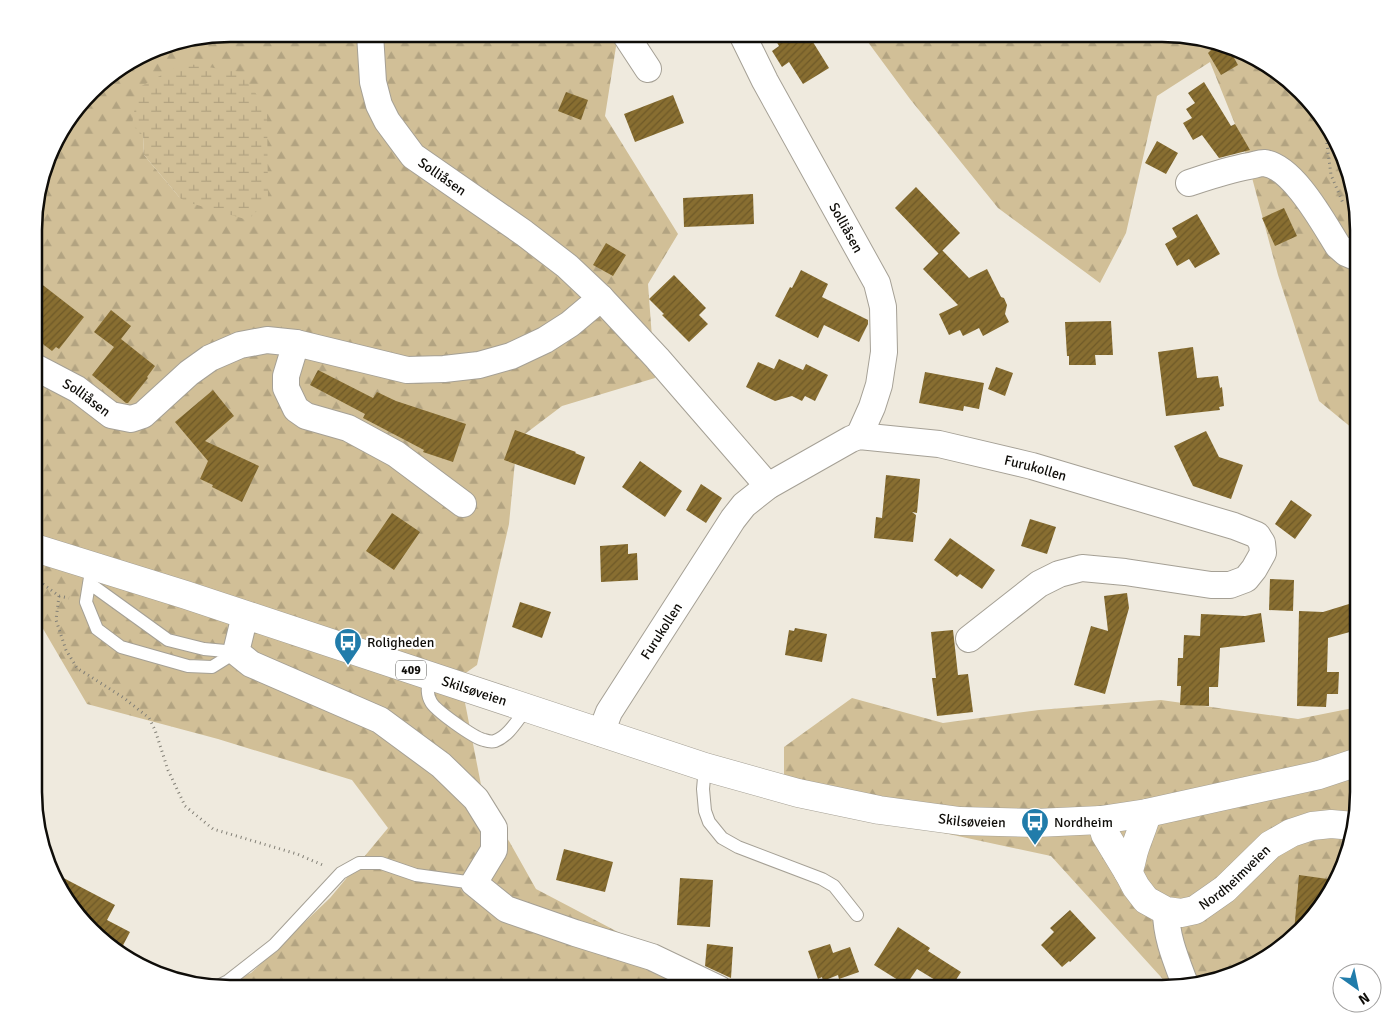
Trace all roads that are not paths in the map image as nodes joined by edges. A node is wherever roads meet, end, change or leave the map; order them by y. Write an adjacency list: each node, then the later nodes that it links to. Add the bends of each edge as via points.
1 (370, 42): 7 (street, Solliåsen, via 372,82 379,105 412,156 524,233 567,266)
2 (630, 42): 4 (street)
3 (746, 42): 10 (street, Solliåsen, via 876,283 883,307 884,352 879,385)
4 (648, 70)
5 (1189, 183): 6 (street, via 1227,170 1264,163 1275,167 1300,188 1338,246)
6 (1350, 255)
7 (601, 298): 8 (street, Solliåsen, via 545,340 511,356 479,365 444,370 407,370); 11 (street, Solliåsen, via 658,358)
8 (296, 343): 9 (street, Solliåsen, via 267,340 210,358 143,415 131,419 111,415 76,389); 12 (street, via 286,376 286,388 296,409 306,416 348,428 396,454)
9 (42, 370)
10 (859, 436): 11 (street, Furukollen); 16 (street, Furukollen, via 939,444 1032,466 1234,526 1257,535 1262,543 1263,553 1254,569 1246,579 1230,585 1082,568 1059,574 1040,584)
11 (768, 486): 20 (street, Furukollen, via 744,505 733,519 609,712)
12 (462, 504)
13 (42, 551): 14 (main road, Skilsøveien / 409)
14 (90, 574): 15 (main road, Skilsøveien / 409); 17 (lane, via 168,640 204,649); 17 (lane, via 86,602 97,629 121,648 188,666 212,667)
15 (245, 614): 17 (street); 18 (main road, Skilsøveien / 409)
16 (969, 639)
17 (236, 652): 27 (street, via 251,664 380,720 441,765 476,799 494,828 494,850)
18 (429, 676): 19 (main road, Skilsøveien / 409); 19 (lane, via 427,690 432,705 483,740 494,741 502,737)
19 (527, 708): 20 (main road, Skilsøveien / 409)
20 (601, 733): 22 (main road, Skilsøveien / 409)
21 (1350, 765): 23 (main road, Skilsøveien / 409, via 1319,775)
22 (705, 767): 24 (main road, Skilsøveien / 409, via 798,793 888,811 960,820 1036,823); 29 (lane, via 705,811 714,830 722,838 822,879 834,886)
23 (1147, 813): 24 (main road, Skilsøveien / 409); 26 (main road)
24 (1101, 820): 26 (main road, via 1105,834)
25 (1347, 825): 28 (main road, Nordheimveien, via 1312,826 1291,833 1270,845 1225,889 1195,910)
26 (1128, 872): 28 (main road, via 1146,900)
27 (474, 884): 31 (lane, via 416,875 381,863 359,863 341,873 274,945); 32 (street, via 506,909 652,957)
28 (1166, 911): 30 (street, via 1170,943)
29 (857, 915)
30 (1183, 979)
31 (235, 980)
32 (700, 980)

